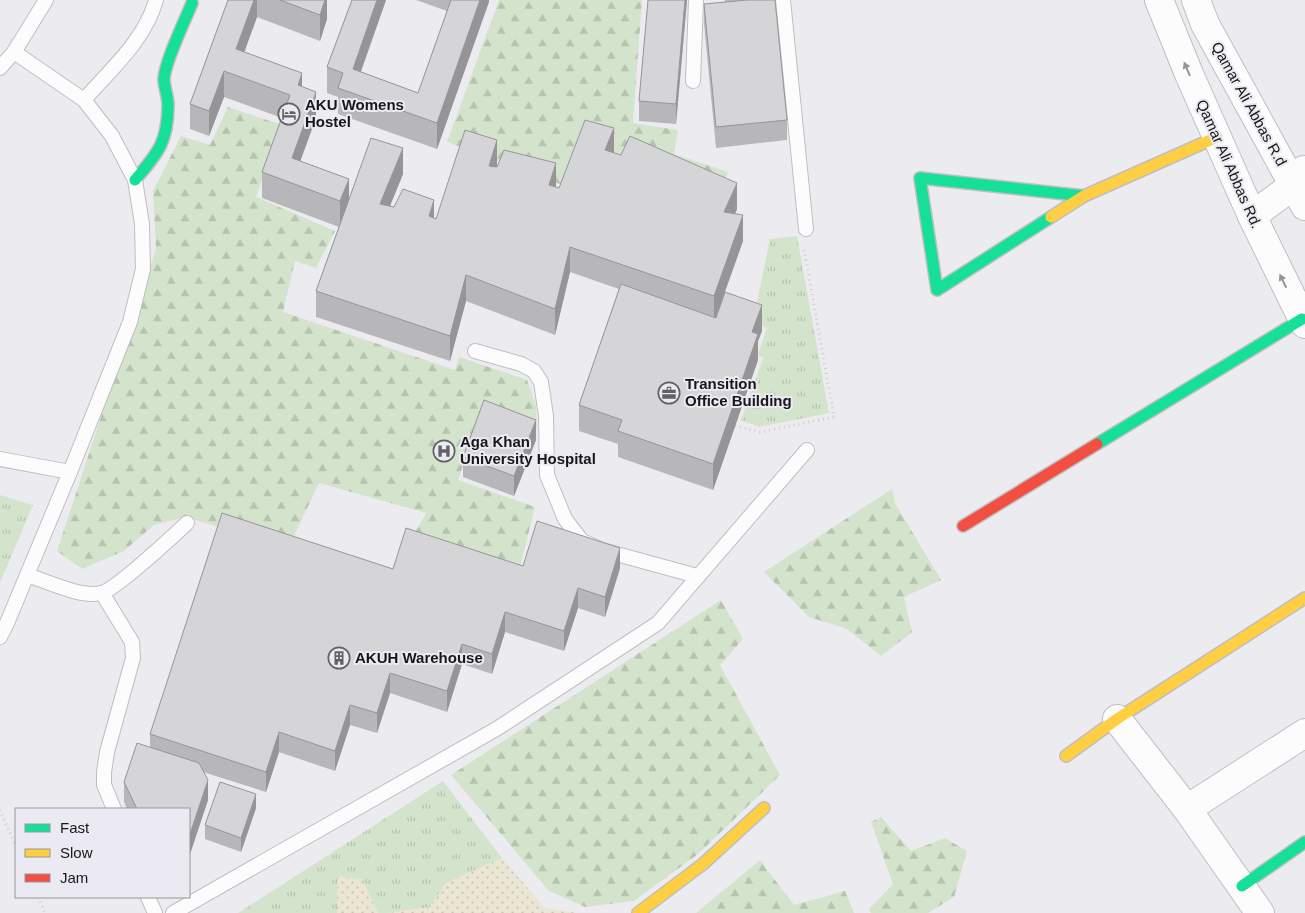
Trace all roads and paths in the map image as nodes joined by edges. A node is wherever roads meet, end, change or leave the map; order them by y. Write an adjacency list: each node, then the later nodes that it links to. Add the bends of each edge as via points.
1 (46, 0): 8 (lane)
2 (156, 0): 11 (lane, via 139,39)
3 (696, 0): 10 (lane)
4 (783, 0): 17 (lane)
5 (1159, 0): 12 (street, Qamar Ali Abbas Rd., one-way to 5)
6 (1196, 0): 14 (street, Qamar Ali Abbas R.d, via 1205,24)
7 (192, 3): 13 (street, via 164,79 168,103 167,129 157,154)
8 (14, 52): 9 (lane); 11 (lane)
9 (0, 68)
10 (693, 81)
11 (84, 100): 13 (lane, via 112,136)
12 (1216, 137): 15 (street); 16 (street, Qamar Ali Abbas Rd.)
13 (134, 180): 23 (lane, via 142,224 144,269 130,322)
14 (1301, 187): 16 (street)
15 (1084, 196): 15 (street, via 953,280 937,290 920,178)
16 (1252, 216): 18 (street, Qamar Ali Abbas Rd., one-way to 16)
17 (806, 229): 20 (path, via 803,241 834,416 760,432)
18 (1304, 322): 25 (street)
19 (475, 351): 27 (lane, via 521,364 534,371 541,382 548,475 565,518 582,541 602,550)
20 (735, 426)
21 (808, 450): 27 (lane)
22 (0, 459): 23 (lane)
23 (70, 472): 26 (lane)
24 (187, 523): 28 (lane)
25 (963, 526)
26 (27, 575): 28 (lane, via 83,593); 30 (lane)
27 (697, 576): 46 (lane, via 658,623 498,728)
28 (102, 593): 35 (lane, via 132,642 133,658 104,772 104,784)
29 (1304, 601): 32 (street)
30 (4, 622): 31 (lane)
31 (0, 636)
32 (1117, 719): 34 (street); 37 (street)
33 (1305, 733): 37 (street)
34 (1066, 756)
35 (114, 808)
36 (764, 808): 47 (street, via 704,864)
37 (1188, 808): 41 (street)
38 (0, 810): 40 (path)
39 (1305, 842): 41 (street)
40 (15, 845)
41 (1242, 886): 48 (street)
42 (38, 898): 44 (path)
43 (148, 898): 45 (lane)
44 (45, 913)
45 (155, 913)
46 (173, 913)
47 (638, 913)
48 (1260, 913)

